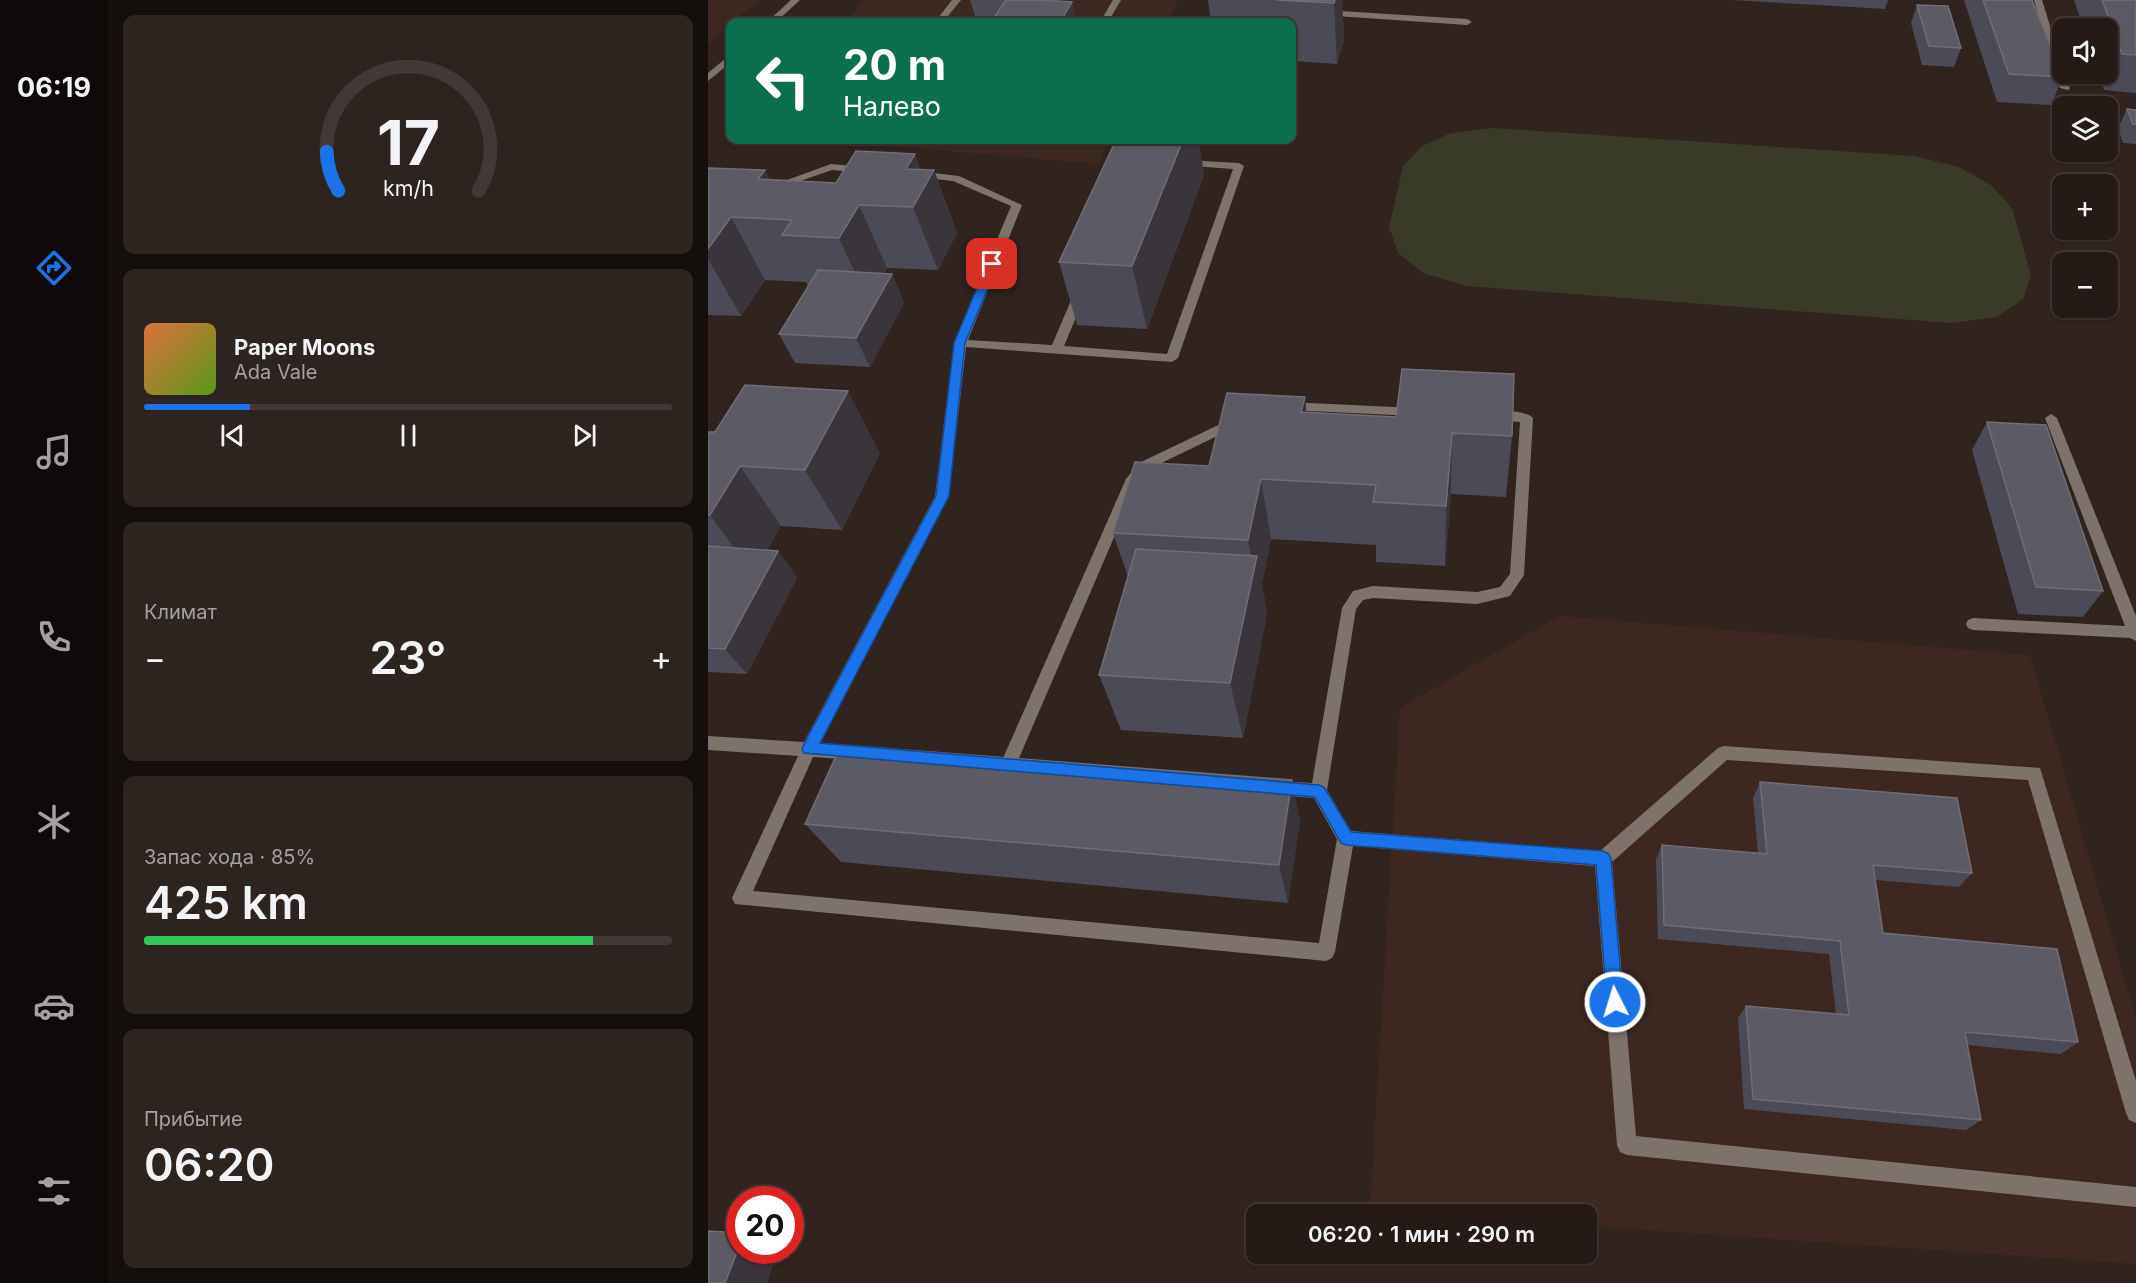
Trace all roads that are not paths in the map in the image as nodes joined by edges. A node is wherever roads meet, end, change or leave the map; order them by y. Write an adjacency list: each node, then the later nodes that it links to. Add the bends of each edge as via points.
1 (796, 0): 6 (street)
2 (957, 0): 7 (street)
3 (1117, 0): 8 (street)
4 (2038, 0): 12 (street)
5 (1314, 13): 9 (street)
6 (776, 18)
7 (942, 18)
8 (1106, 18)
9 (1467, 22)
10 (726, 62): 11 (street)
11 (708, 78)
12 (2065, 88)
13 (1171, 163): 19 (street, via 1239,166 1172,358)
14 (876, 171): 16 (street, via 831,167)
15 (898, 173): 18 (street, via 955,178 1017,205)
16 (756, 195)
17 (1088, 276): 19 (street)
18 (960, 343): 19 (street); 28 (street, via 942,496)
19 (1056, 350)
20 (1271, 410): 22 (street, via 1289,406)
21 (1253, 413): 30 (street, via 1144,466 1131,482 1002,765)
22 (1432, 413)
23 (1479, 416): 32 (street, via 1527,418 1517,575 1504,592 1477,598 1373,592 1358,595 1349,608)
24 (2051, 418): 26 (street)
25 (1974, 624): 26 (street)
26 (2135, 634)
27 (708, 743): 28 (street)
28 (809, 749): 29 (street); 33 (street, via 741,898 1326,952)
29 (879, 755)
30 (1031, 767)
31 (1261, 786): 32 (street)
32 (1319, 791): 33 (street)
33 (1346, 838): 34 (street)
34 (1603, 859): 35 (street, via 1724,753 2034,773); 36 (street, via 1627,1145)
35 (2136, 1113)
36 (2136, 1197)

